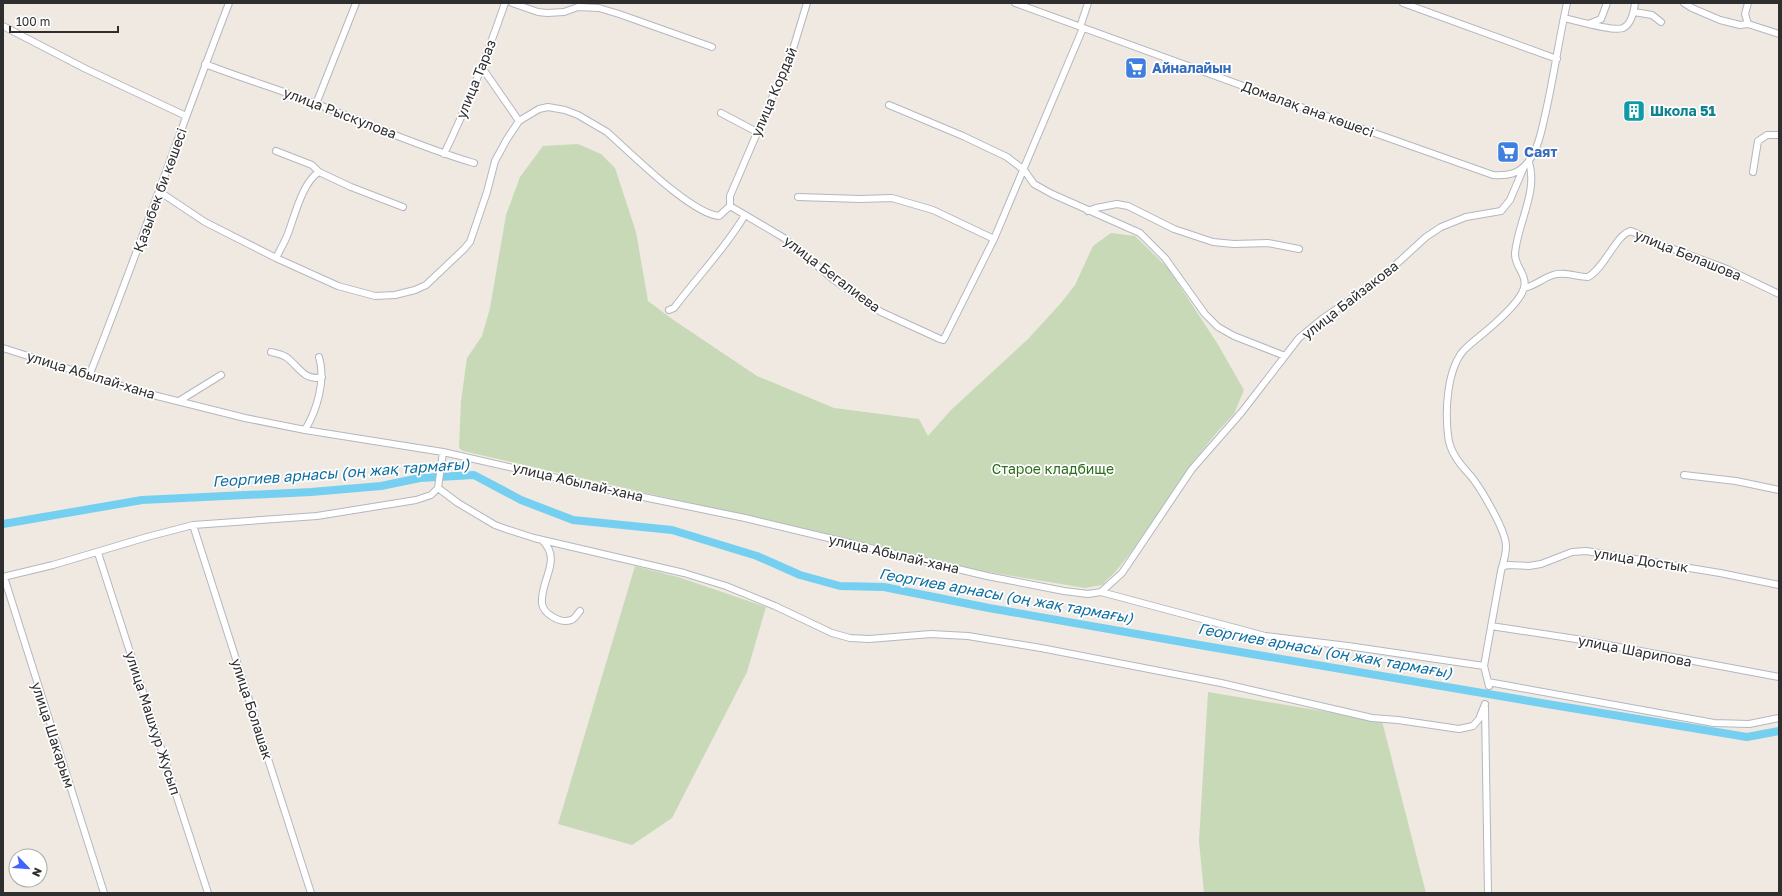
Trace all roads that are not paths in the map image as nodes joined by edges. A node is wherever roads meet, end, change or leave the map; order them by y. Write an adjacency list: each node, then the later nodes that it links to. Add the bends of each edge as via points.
1 (229, 3): 24 (street, Қазыбек би көшесі)
2 (356, 3): 26 (street)
3 (505, 3): 25 (street, улица Тараз)
4 (512, 3): 22 (street, via 547,13 564,12 578,7 599,8)
5 (807, 3): 31 (street, улица Кордай, via 793,49)
6 (1015, 3): 20 (street, Домалақ ана көшесі)
7 (1088, 3): 20 (street, улица Бегалиева)
8 (1403, 3): 23 (street)
9 (1567, 3): 15 (street, улица Байзакова)
10 (1607, 3): 17 (street, via 1601,19)
11 (1635, 3): 14 (street)
12 (1684, 3): 18 (street, via 1720,20 1740,25)
13 (1748, 3): 18 (street, via 1744,14)
14 (1634, 12): 16 (street, via 1652,15); 17 (street, via 1623,28)
15 (1564, 18): 17 (street); 23 (street, улица Байзакова)
16 (1662, 22)
17 (1590, 23)
18 (1748, 24): 21 (street)
19 (3, 26): 29 (street)
20 (1082, 28): 36 (street, Домалақ ана көшесі, via 1487,172 1505,176 1513,174); 37 (street, улица Бегалиева)
21 (1779, 34)
22 (712, 47)
23 (1557, 59): 36 (street, улица Байзакова, via 1539,139)
24 (205, 64): 26 (street, улица Рыскулова); 29 (street, Қазыбек би көшесі)
25 (483, 69): 30 (street); 34 (street, улица Тараз)
26 (316, 104): 34 (street, улица Рыскулова)
27 (890, 105): 37 (street, via 1001,154)
28 (720, 113): 31 (street)
29 (186, 116): 40 (street, Қазыбек би көшесі)
30 (519, 121): 42 (street, via 539,109 548,107 578,115 595,124 690,203 717,216 725,212); 48 (street, via 495,161 470,242 426,285 395,295 375,296 338,286)
31 (758, 132): 42 (street, улица Кордай, via 730,196)
32 (1779, 136): 39 (street, via 1767,135 1758,141)
33 (276, 152): 38 (street, via 312,165)
34 (444, 154): 35 (street, улица Рыскулова)
35 (474, 163)
36 (1526, 164): 49 (street, via 1532,173 1531,190 1515,256 1517,265 1524,275); 54 (street, улица Байзакова, via 1506,206 1440,227 1379,280 1299,338)
37 (1024, 170): 44 (street, via 1034,184); 46 (street, улица Бегалиева)
38 (319, 172): 43 (street); 48 (street, via 308,183 296,209 288,236)
39 (1753, 172)
40 (160, 192): 48 (street, via 205,222); 57 (street, Қазыбек би көшесі)
41 (798, 197): 46 (street, via 892,198 933,210)
42 (730, 204): 45 (street, улица Бегалиева)
43 (403, 207)
44 (1088, 211): 47 (street, via 1117,204 1128,206 1174,229 1213,242 1268,243); 54 (street, via 1140,233 1165,258 1205,314 1218,327)
45 (745, 215): 46 (street, улица Бегалиева, via 784,238 839,283 881,312 940,339 945,337); 51 (street, via 674,308)
46 (994, 239)
47 (1298, 249)
48 (276, 258)
49 (1524, 288): 50 (street, улица Белашова, via 1562,273 1588,277 1599,268 1623,236 1631,231 1727,269); 68 (street, via 1503,316 1464,350 1455,364 1448,396 1449,444 1504,534)
50 (1779, 294)
51 (669, 310)
52 (3, 348): 57 (street, улица Абылай-хана)
53 (271, 352): 58 (street, via 286,357 302,374 312,378)
54 (1284, 356): 71 (street, улица Байзакова, via 1241,413 1192,469 1122,573)
55 (319, 357): 58 (street)
56 (221, 375): 59 (street)
57 (89, 376): 59 (street, улица Абылай-хана)
58 (322, 377): 60 (street, via 315,408)
59 (179, 401): 60 (street, улица Абылай-хана)
60 (305, 430): 61 (street, улица Абылай-хана)
61 (443, 452): 63 (street); 71 (street, улица Абылай-хана, via 744,518 987,576 1064,591 1088,594)
62 (1684, 475): 64 (street, via 1736,481)
63 (438, 488): 65 (street, via 431,495 416,500 317,516); 66 (street, via 495,525)
64 (1779, 490)
65 (193, 525): 67 (street); 79 (street, улица Болашак)
66 (542, 540): 72 (street, via 550,549 551,557 542,604 545,612 558,620 566,621 575,618); 80 (street, via 684,573 726,586 832,633 850,638 931,634 968,636 1228,684 1372,718 1459,729 1472,726 1479,719 1485,704)
67 (98, 553): 69 (street); 78 (street, улица Машхур Жусып)
68 (1504, 566): 70 (street, улица Достык, via 1541,564 1567,553 1627,553); 73 (street)
69 (3, 577): 77 (street, улица Шакарым)
70 (1779, 585)
71 (1101, 592): 74 (street, улица Абылай-хана, via 1265,636)
72 (580, 611)
73 (1491, 626): 74 (street); 75 (street, улица Шарипова)
74 (1484, 666): 76 (street, via 1488,684 1714,723 1749,724)
75 (1779, 677)
76 (1779, 718)
77 (104, 893)
78 (208, 893)
79 (311, 893)
80 (1488, 893)

